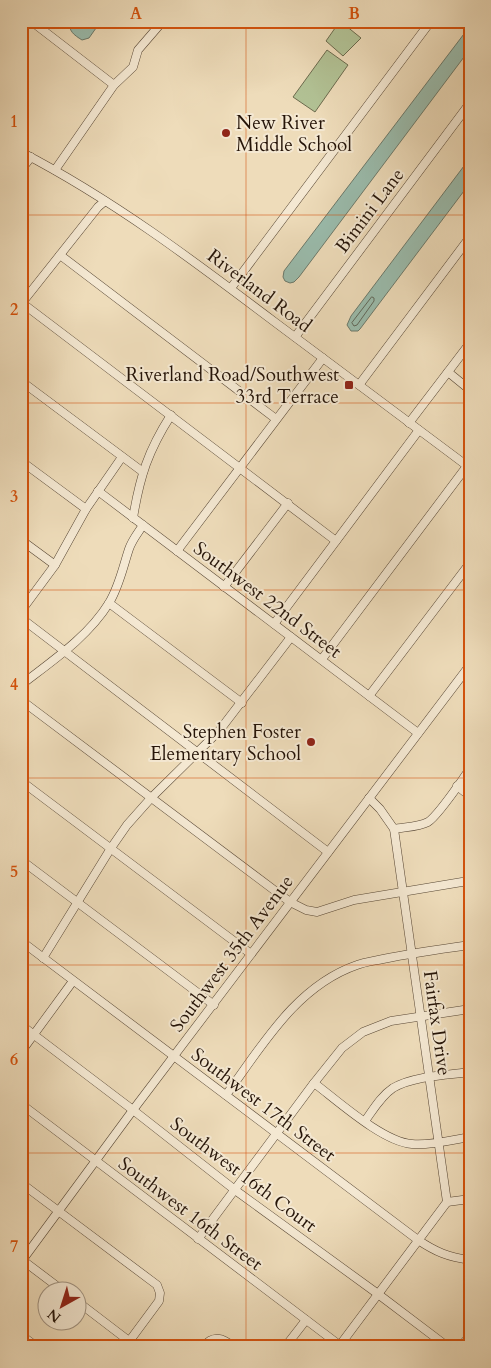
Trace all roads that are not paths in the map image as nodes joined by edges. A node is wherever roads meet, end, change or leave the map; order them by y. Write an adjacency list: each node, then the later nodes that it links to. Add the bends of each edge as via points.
1 (30, 21): 4 (street); 5 (street)
2 (163, 21): 5 (street, via 138,50 133,67)
3 (431, 21): 14 (street)
4 (21, 31)
5 (114, 85): 9 (street)
6 (470, 104): 16 (street, Bimini Lane)
7 (21, 152): 8 (street, Riverland Road)
8 (31, 157): 9 (street, Riverland Road); 10 (street)
9 (53, 169): 11 (street, Riverland Road)
10 (21, 170)
11 (105, 201): 13 (street); 14 (street, Riverland Road)
12 (470, 237): 21 (street)
13 (60, 255): 15 (street); 24 (street)
14 (231, 288): 16 (street, Riverland Road)
15 (22, 304): 23 (street)
16 (295, 336): 18 (street, Riverland Road)
17 (470, 343): 19 (street)
18 (323, 358): 21 (street, Riverland Road); 24 (street)
19 (448, 372): 22 (street); 25 (street)
20 (21, 381): 27 (street)
21 (359, 385): 25 (street, Riverland Road)
22 (470, 390)
23 (171, 415): 30 (street); 31 (street, via 156,439)
24 (276, 420): 30 (street)
25 (409, 423): 26 (street, Riverland Road)
26 (419, 430): 29 (street, Riverland Road); 38 (street)
27 (122, 457): 31 (street); 32 (street)
28 (21, 461): 34 (street)
29 (468, 467): 49 (street)
30 (240, 468): 33 (street); 39 (street)
31 (143, 472): 35 (street)
32 (98, 491): 34 (street); 35 (street, Southwest 22nd Street)
33 (288, 503): 38 (street); 42 (street)
34 (86, 509): 41 (street)
35 (133, 518): 36 (street, Southwest 22nd Street)
36 (143, 525): 39 (street, Southwest 22nd Street); 43 (street, via 130,546)
37 (21, 540): 41 (street)
38 (336, 541): 46 (street)
39 (177, 551): 42 (street, Southwest 22nd Street)
40 (470, 563): 52 (street)
41 (55, 565): 44 (street)
42 (224, 587): 46 (street, Southwest 22nd Street)
43 (109, 603): 48 (street, via 91,626); 54 (street)
44 (21, 610)
45 (21, 618): 48 (street)
46 (274, 624): 47 (street, Southwest 22nd Street)
47 (291, 637): 49 (street, Southwest 22nd Street); 54 (street)
48 (64, 651): 51 (street); 56 (street)
49 (322, 659): 52 (street, Southwest 22nd Street)
50 (470, 665): 55 (street, Southwest 35th Avenue)
51 (21, 685)
52 (369, 696): 55 (street, Southwest 22nd Street)
53 (21, 700): 61 (street)
54 (242, 703): 56 (street)
55 (418, 733): 62 (street, Southwest 35th Avenue)
56 (198, 753): 61 (street); 65 (street)
57 (470, 769): 59 (street)
58 (21, 781): 64 (street)
59 (457, 786): 60 (street); 63 (street, via 428,822)
60 (470, 796)
61 (151, 798): 64 (street); 70 (street)
62 (369, 798): 63 (street, Fairfax Drive); 65 (street, Southwest 35th Avenue)
63 (394, 828): 68 (street, Fairfax Drive)
64 (111, 848): 69 (street); 74 (street)
65 (328, 852): 70 (street, Southwest 35th Avenue)
66 (21, 860): 69 (street)
67 (470, 883): 68 (street)
68 (403, 891): 70 (street, via 354,900 317,912); 73 (street, Fairfax Drive)
69 (77, 902): 75 (street); 77 (street)
70 (290, 902): 74 (street, Southwest 35th Avenue)
71 (21, 941): 75 (street, Southwest 17th Street)
72 (470, 945): 73 (street)
73 (411, 953): 79 (street, Fairfax Drive); 87 (street, via 357,965 306,995 284,1016)
74 (251, 954): 77 (street, Southwest 35th Avenue)
75 (43, 958): 76 (street, Southwest 17th Street)
76 (73, 981): 81 (street); 83 (street, Southwest 17th Street)
77 (214, 1005): 83 (street, Southwest 35th Avenue)
78 (470, 1009): 79 (street)
79 (421, 1016): 85 (street, Fairfax Drive); 86 (street, via 391,1021 363,1032 342,1048)
80 (21, 1025): 81 (street, Southwest 16th Court)
81 (34, 1035): 82 (street); 89 (street, Southwest 16th Court)
82 (21, 1052)
83 (174, 1056): 87 (street, Southwest 17th Street); 89 (street, Southwest 35th Avenue)
84 (470, 1072): 85 (street)
85 (429, 1077): 90 (street, via 392,1089); 93 (street, Fairfax Drive)
86 (314, 1083): 90 (street); 91 (street)
87 (226, 1095): 91 (street, Southwest 17th Street)
88 (21, 1104): 94 (street, Southwest 16th Street)
89 (133, 1110): 94 (street, Southwest 35th Avenue); 96 (street, Southwest 16th Court)
90 (365, 1121): 93 (street, via 397,1141 413,1144)
91 (277, 1133): 96 (street); 101 (street, Southwest 17th Street)
92 (470, 1137): 93 (street)
93 (438, 1142): 98 (street, Fairfax Drive)
94 (96, 1160): 99 (street, Southwest 35th Avenue); 100 (street, Southwest 16th Street)
95 (21, 1183): 99 (street)
96 (234, 1190): 100 (street); 105 (street, Southwest 16th Court)
97 (470, 1199): 98 (street)
98 (447, 1202): 101 (street)
99 (59, 1212): 102 (street, Southwest 35th Avenue); 110 (street, via 157,1286 160,1293 158,1301)
100 (198, 1239): 107 (street, Southwest 16th Street)
101 (418, 1240): 103 (street, Southwest 17th Street, via 450,1257); 105 (street)
102 (22, 1260): 104 (street)
103 (470, 1260)
104 (49, 1280)
105 (378, 1294): 112 (street); 116 (street, Southwest 16th Court)
106 (88, 1311): 110 (street)
107 (306, 1320): 112 (street, Southwest 16th Street); 115 (street)
108 (21, 1335): 113 (street)
109 (470, 1336): 117 (street)
110 (126, 1344)
111 (206, 1344): 114 (street, via 220,1338)
112 (341, 1346)
113 (36, 1347)
114 (234, 1347)
115 (285, 1347)
116 (448, 1347)
117 (460, 1347)

